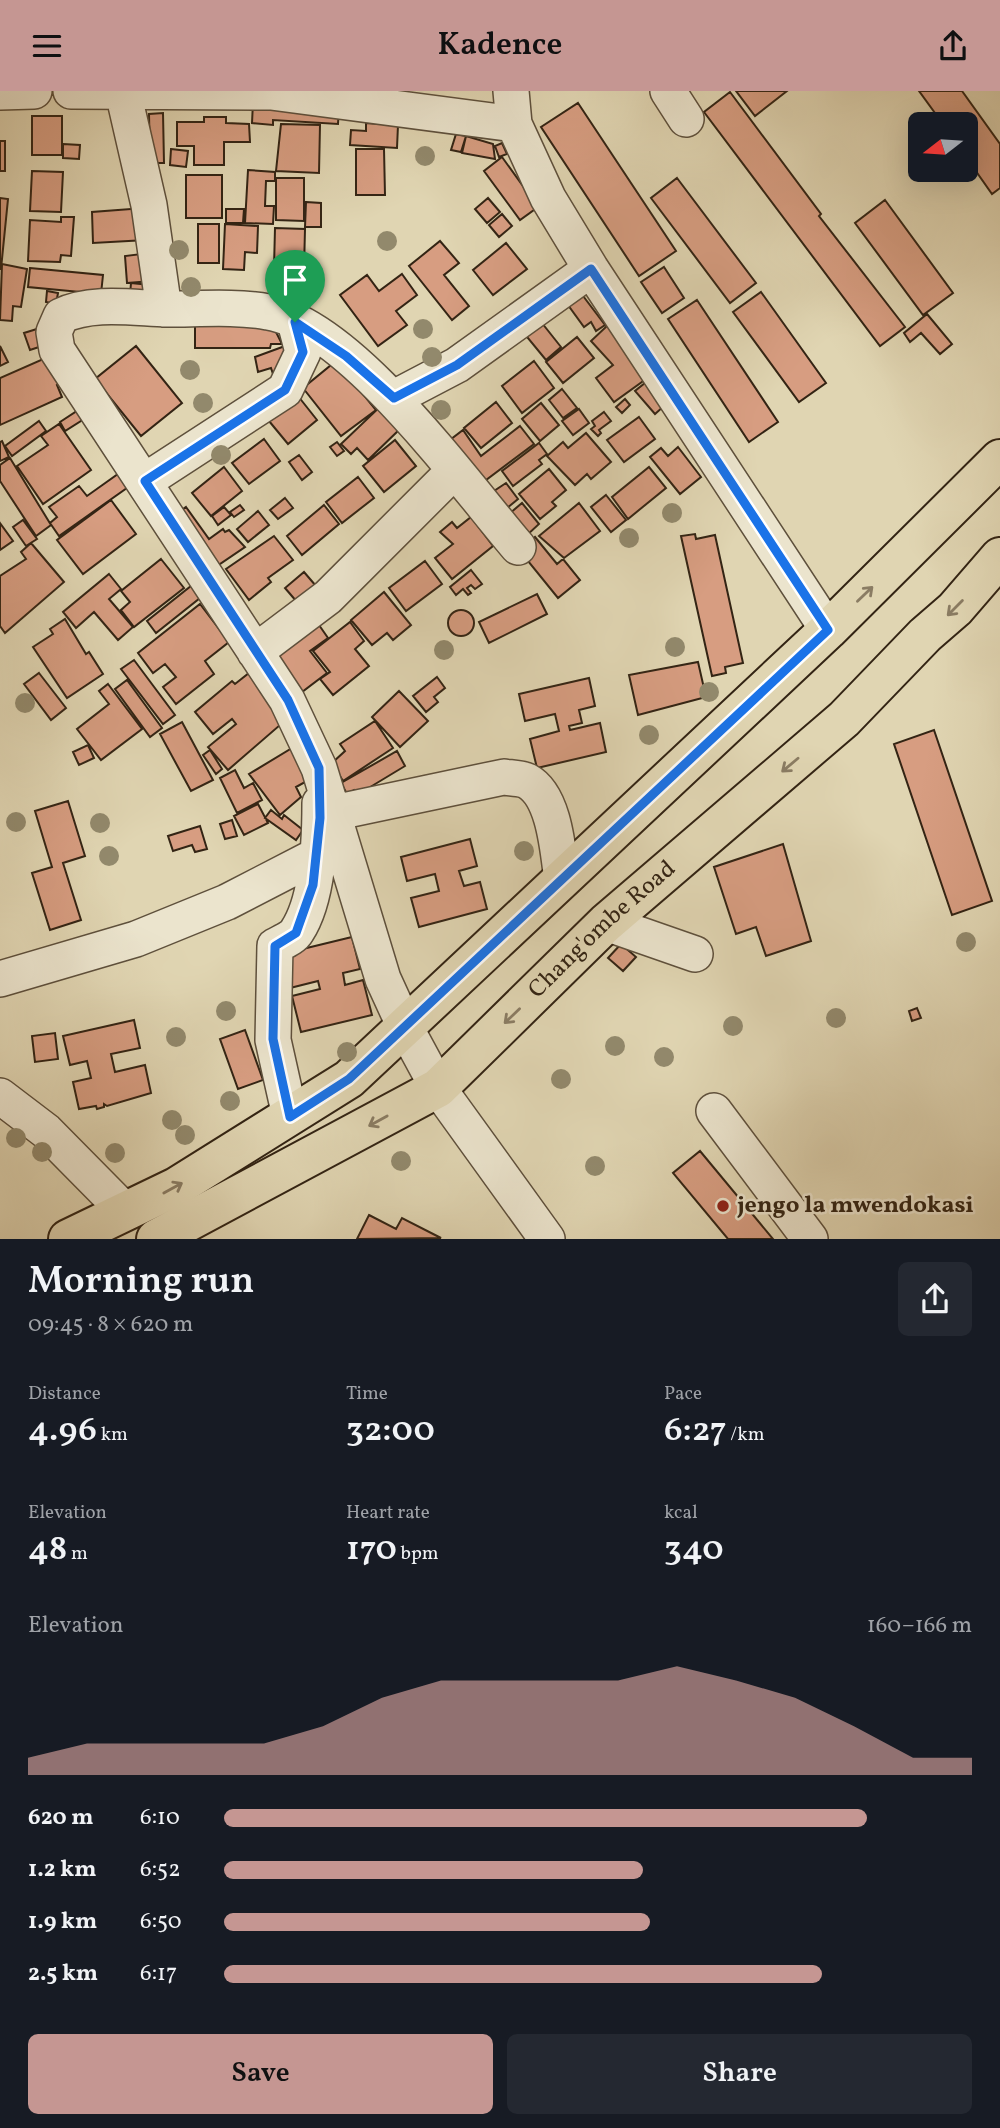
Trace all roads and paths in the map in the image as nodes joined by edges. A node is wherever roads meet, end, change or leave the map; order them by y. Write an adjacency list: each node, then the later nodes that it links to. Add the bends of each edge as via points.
1 (34, 91): 4 (street)
2 (71, 91): 5 (street)
3 (271, 91): 5 (street); 6 (street)
4 (0, 92)
5 (123, 92): 8 (street, via 154,231)
6 (512, 107): 7 (street, via 548,198)
7 (591, 269): 10 (street, via 457,365); 16 (street)
8 (164, 309): 9 (street, via 268,311); 13 (street, via 74,309 61,316 54,333 57,350)
9 (295, 322): 10 (street, via 346,356); 13 (street, via 303,352 285,390)
10 (394, 398): 12 (street)
11 (1000, 459): 16 (main road, one-way to 11)
12 (453, 472): 14 (street); 17 (street, via 328,597)
13 (145, 481): 17 (street)
14 (518, 547)
15 (1000, 557): 22 (main road, Chang'ombe Road, one-way to 22, via 955,609 844,719)
16 (828, 630): 21 (main road)
17 (255, 652): 18 (street, via 288,700)
18 (319, 768): 19 (street); 20 (street)
19 (333, 813): 21 (street, via 504,777 527,781 543,800 554,825); 25 (street, via 383,979)
20 (318, 855): 24 (street, via 227,902 136,940); 29 (street, via 296,933 275,946 273,1039)
21 (562, 880): 25 (main road)
22 (606, 923): 23 (street); 26 (main road, Chang'ombe Road, one-way to 26)
23 (695, 954)
24 (0, 979)
25 (405, 1027): 26 (street); 29 (main road, via 349,1079)
26 (438, 1088): 31 (main road, Chang'ombe Road, one-way to 31); 34 (street)
27 (0, 1096): 30 (street, via 46,1131)
28 (714, 1111): 35 (street)
29 (290, 1117): 30 (main road, one-way to 29)
30 (126, 1212): 32 (main road)
31 (198, 1229): 33 (main road, Chang'ombe Road)
32 (68, 1239)
33 (156, 1239)
34 (547, 1239)
35 (810, 1239)

